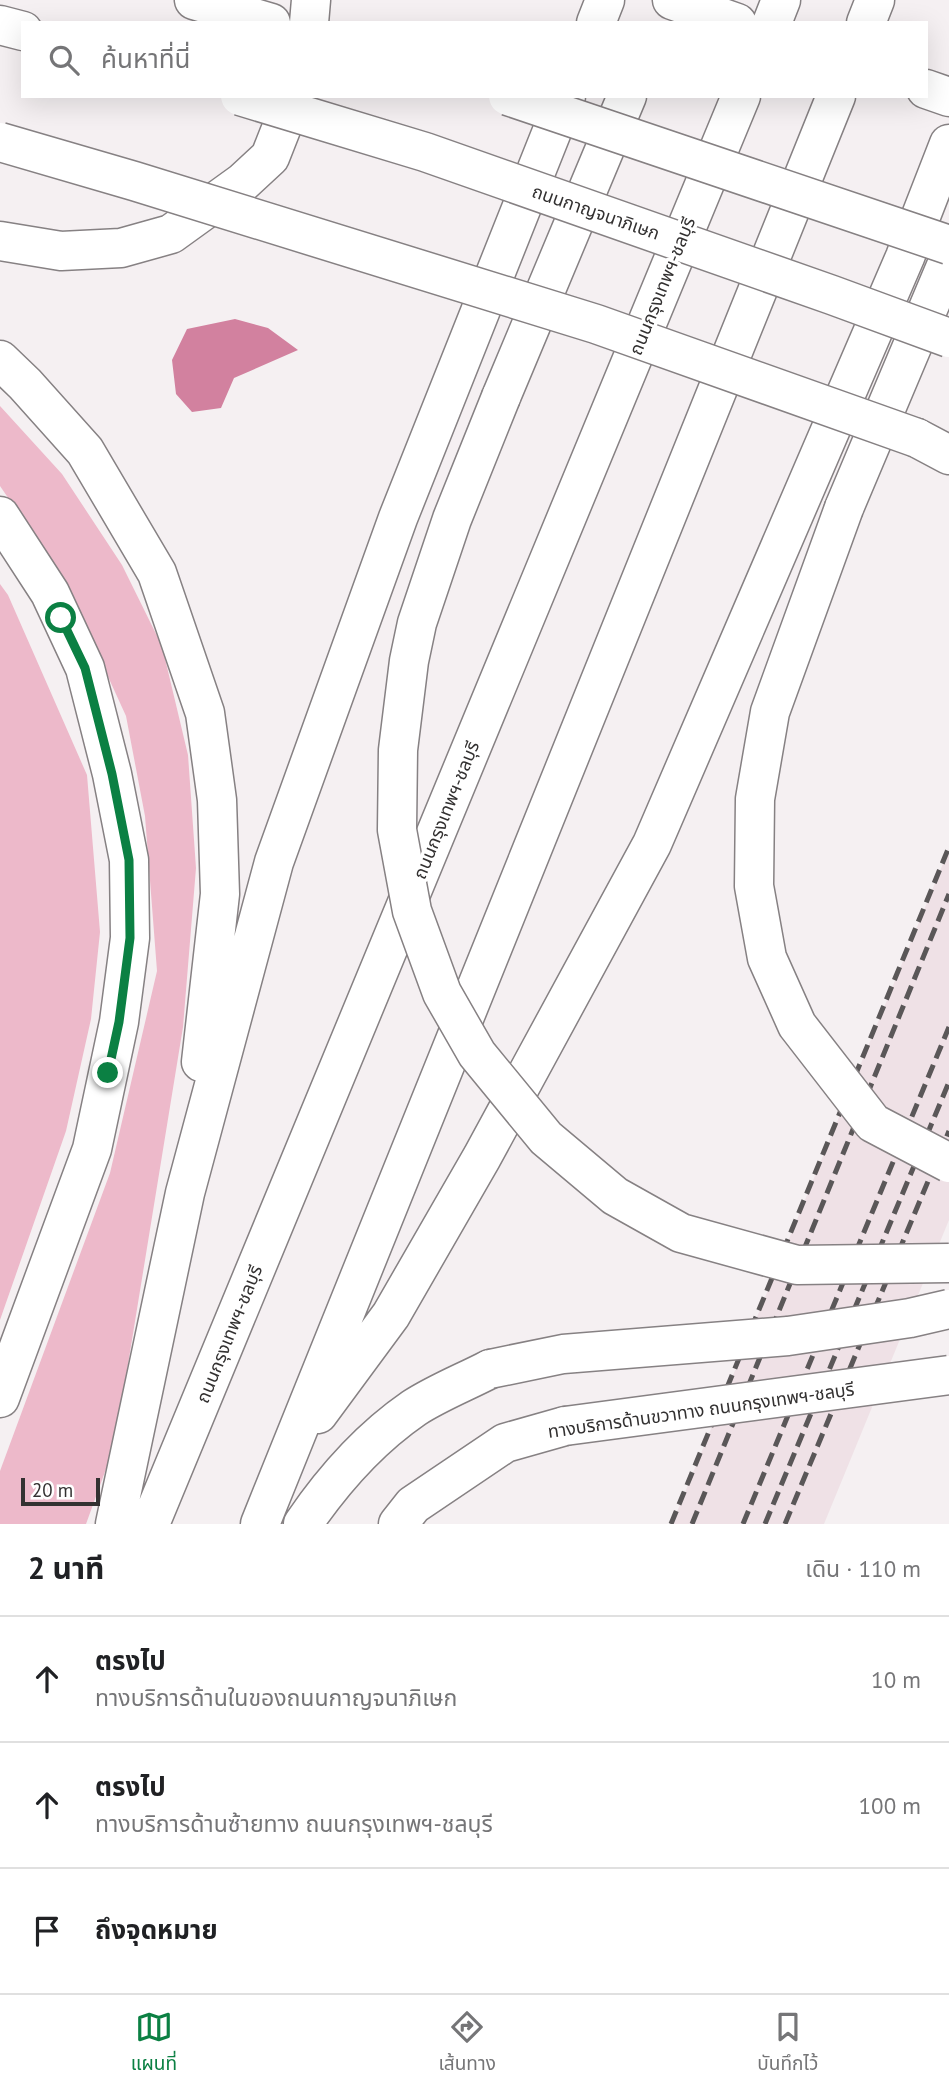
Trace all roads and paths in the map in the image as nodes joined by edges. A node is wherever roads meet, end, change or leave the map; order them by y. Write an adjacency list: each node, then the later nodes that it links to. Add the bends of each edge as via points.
1 (194, 0): 7 (main road)
2 (311, 0): 8 (main road)
3 (605, 0): 9 (main road)
4 (669, 0): 10 (main road); 11 (main road)
5 (781, 0): 12 (main road)
6 (875, 0): 13 (main road)
7 (264, 21)
8 (309, 21)
9 (597, 21)
10 (658, 21)
11 (731, 21)
12 (773, 21)
13 (867, 21)
14 (0, 25): 15 (main road)
15 (21, 30)
16 (928, 90): 17 (main road)
17 (949, 97)
18 (247, 98): 30 (main road, ถนนกาญจนาภิเษก, bridge, via 425,152)
19 (293, 98): 27 (main road, via 270,156 243,182 171,234 121,248 61,251)
20 (514, 98): 28 (main road, bridge)
21 (565, 98): 35 (main road, via 398,518 274,862)
22 (626, 98): 36 (main road, bridge, via 452,519 417,623 398,750 397,830 412,911 442,993 477,1054 546,1138 615,1196 681,1233 797,1265)
23 (740, 98): 42 (main road, ถนนกรุงเทพฯ-ชลบุรี)
24 (835, 98): 40 (main road)
25 (0, 142): 32 (main road, bridge, via 596,324)
26 (949, 144): 40 (main road, via 905,257 652,844 391,1315)
27 (0, 241)
28 (949, 245)
29 (949, 259): 34 (main road, bridge, via 844,508 770,712 755,799 754,887 767,958 797,1025 873,1123)
30 (949, 338)
31 (0, 360): 35 (main road, via 85,451 157,573 205,713 217,800 220,894)
32 (938, 447)
33 (0, 516): 39 (main road, via 50,593 85,668 129,860 130,938 119,1022 92,1149)
34 (949, 1163)
35 (185, 1193): 41 (main road)
36 (949, 1263)
37 (949, 1309): 44 (main road, bridge, via 788,1336 563,1354 490,1369 415,1408 364,1448)
38 (949, 1374): 45 (main road, ทางบริการด้านขวาทาง ถนนกรุงเทพฯ-ชลบุรี, bridge, via 565,1426 505,1443 413,1504)
39 (0, 1398)
40 (283, 1462): 43 (main road)
41 (115, 1524)
42 (150, 1524)
43 (260, 1524)
44 (303, 1524)
45 (398, 1524)

